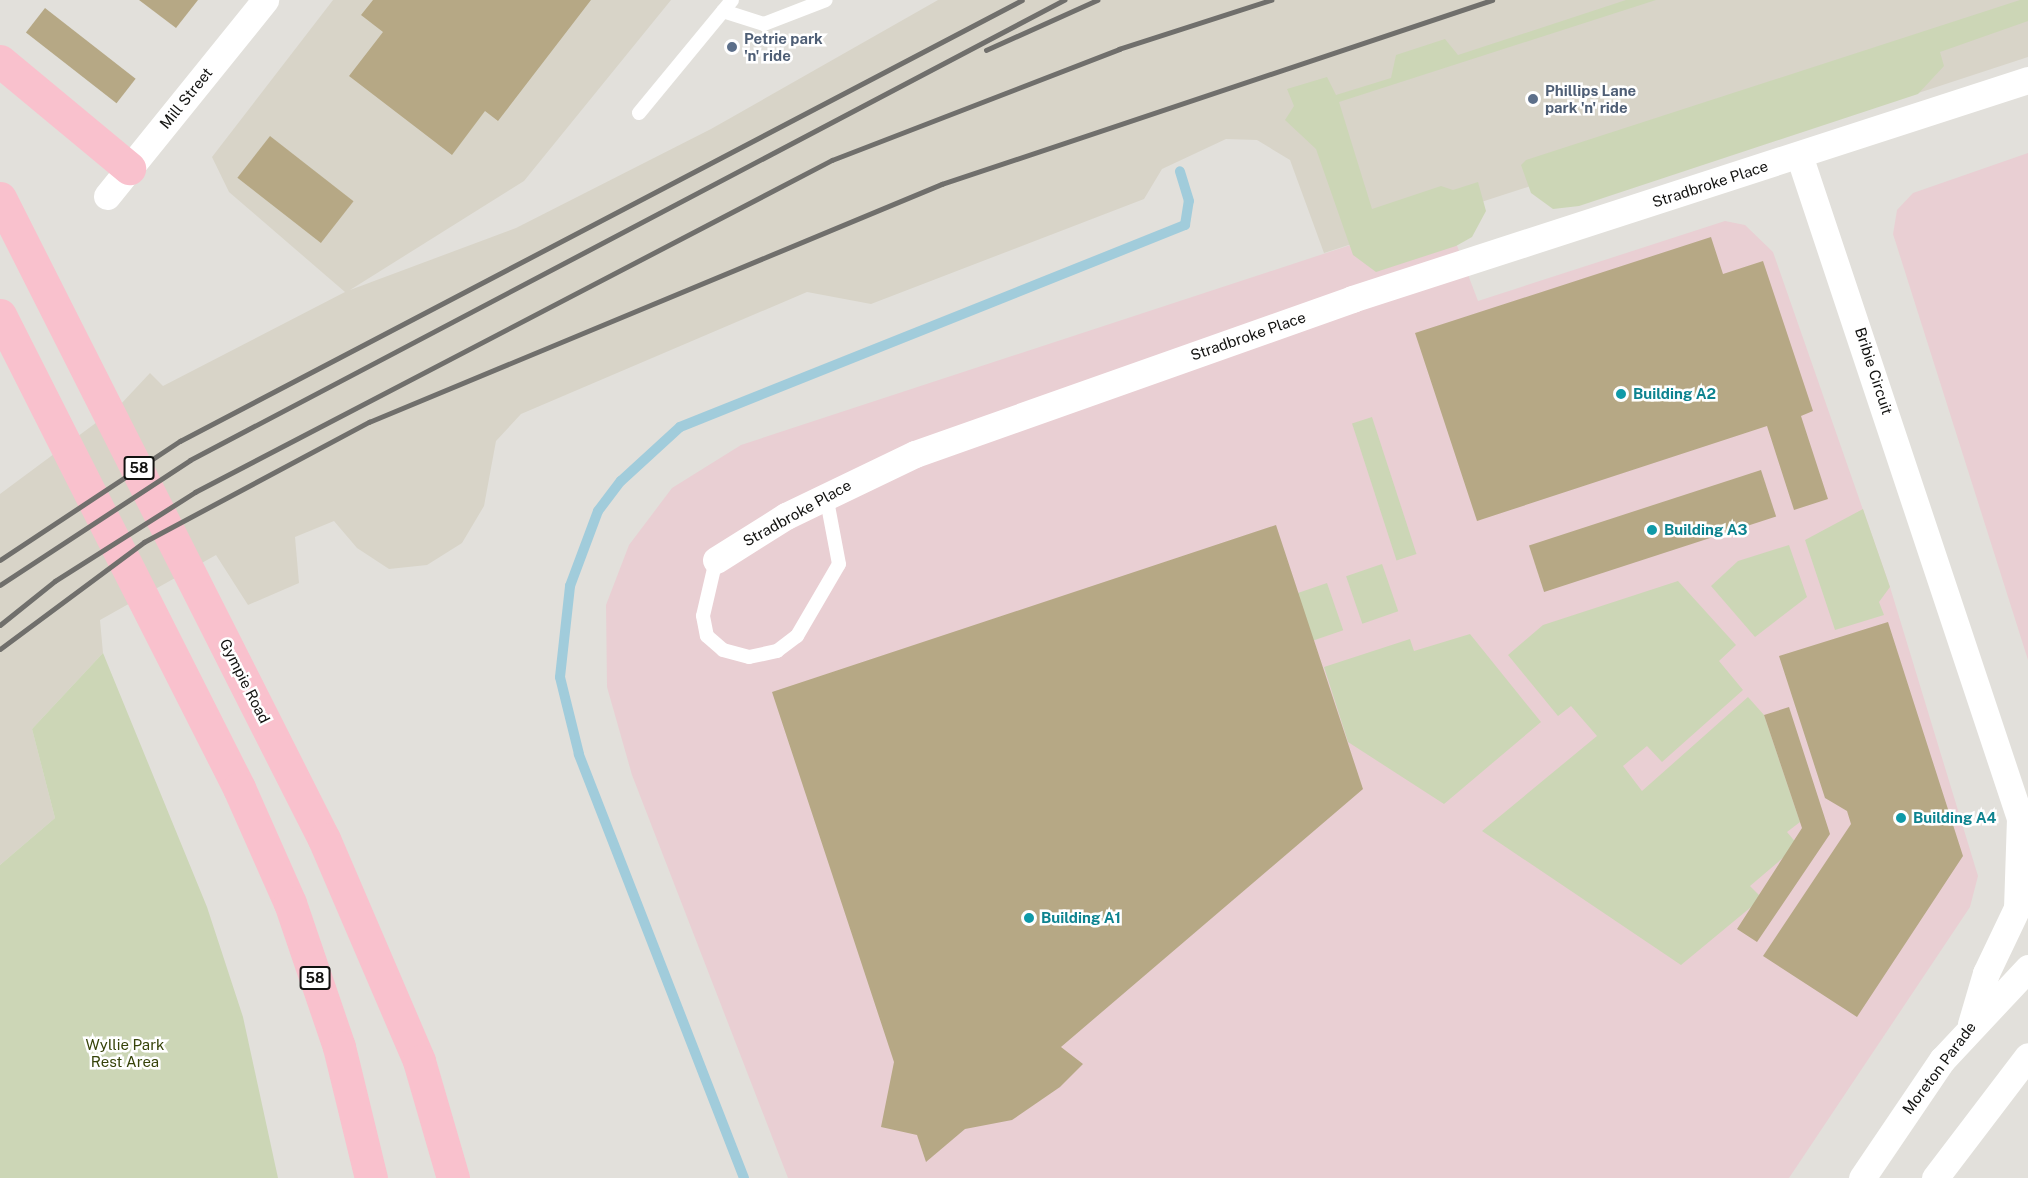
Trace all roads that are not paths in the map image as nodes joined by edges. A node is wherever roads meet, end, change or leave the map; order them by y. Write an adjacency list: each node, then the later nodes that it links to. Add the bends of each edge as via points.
1 (265, 0): 8 (street, Mill Street)
2 (826, 0): 3 (lane, via 764,24)
3 (727, 6): 6 (lane)
4 (0, 61): 8 (highway)
5 (2028, 80): 7 (street)
6 (639, 113)
7 (1799, 155): 12 (street, Stradbroke Place, via 1352,299 915,454); 14 (street, Bribie Circuit)
8 (129, 168): 9 (street, Mill Street)
9 (107, 196)
10 (0, 198): 19 (highway, Gympie Road / 58, via 86,360 358,913 419,1061)
11 (0, 315): 18 (highway, 58, via 152,616 290,903 339,1047)
12 (826, 495): 13 (street, Stradbroke Place); 13 (lane, via 839,564 797,636 777,651 749,657 723,650 707,636 703,616)
13 (716, 560)
14 (2024, 823): 16 (street, Bribie Circuit, via 2017,908 1986,973)
15 (2028, 968): 16 (street, Moreton Parade)
16 (1971, 1024): 20 (street, Moreton Parade)
17 (2028, 1056): 21 (street)
18 (371, 1178)
19 (453, 1178)
20 (1862, 1178)
21 (1935, 1178)

